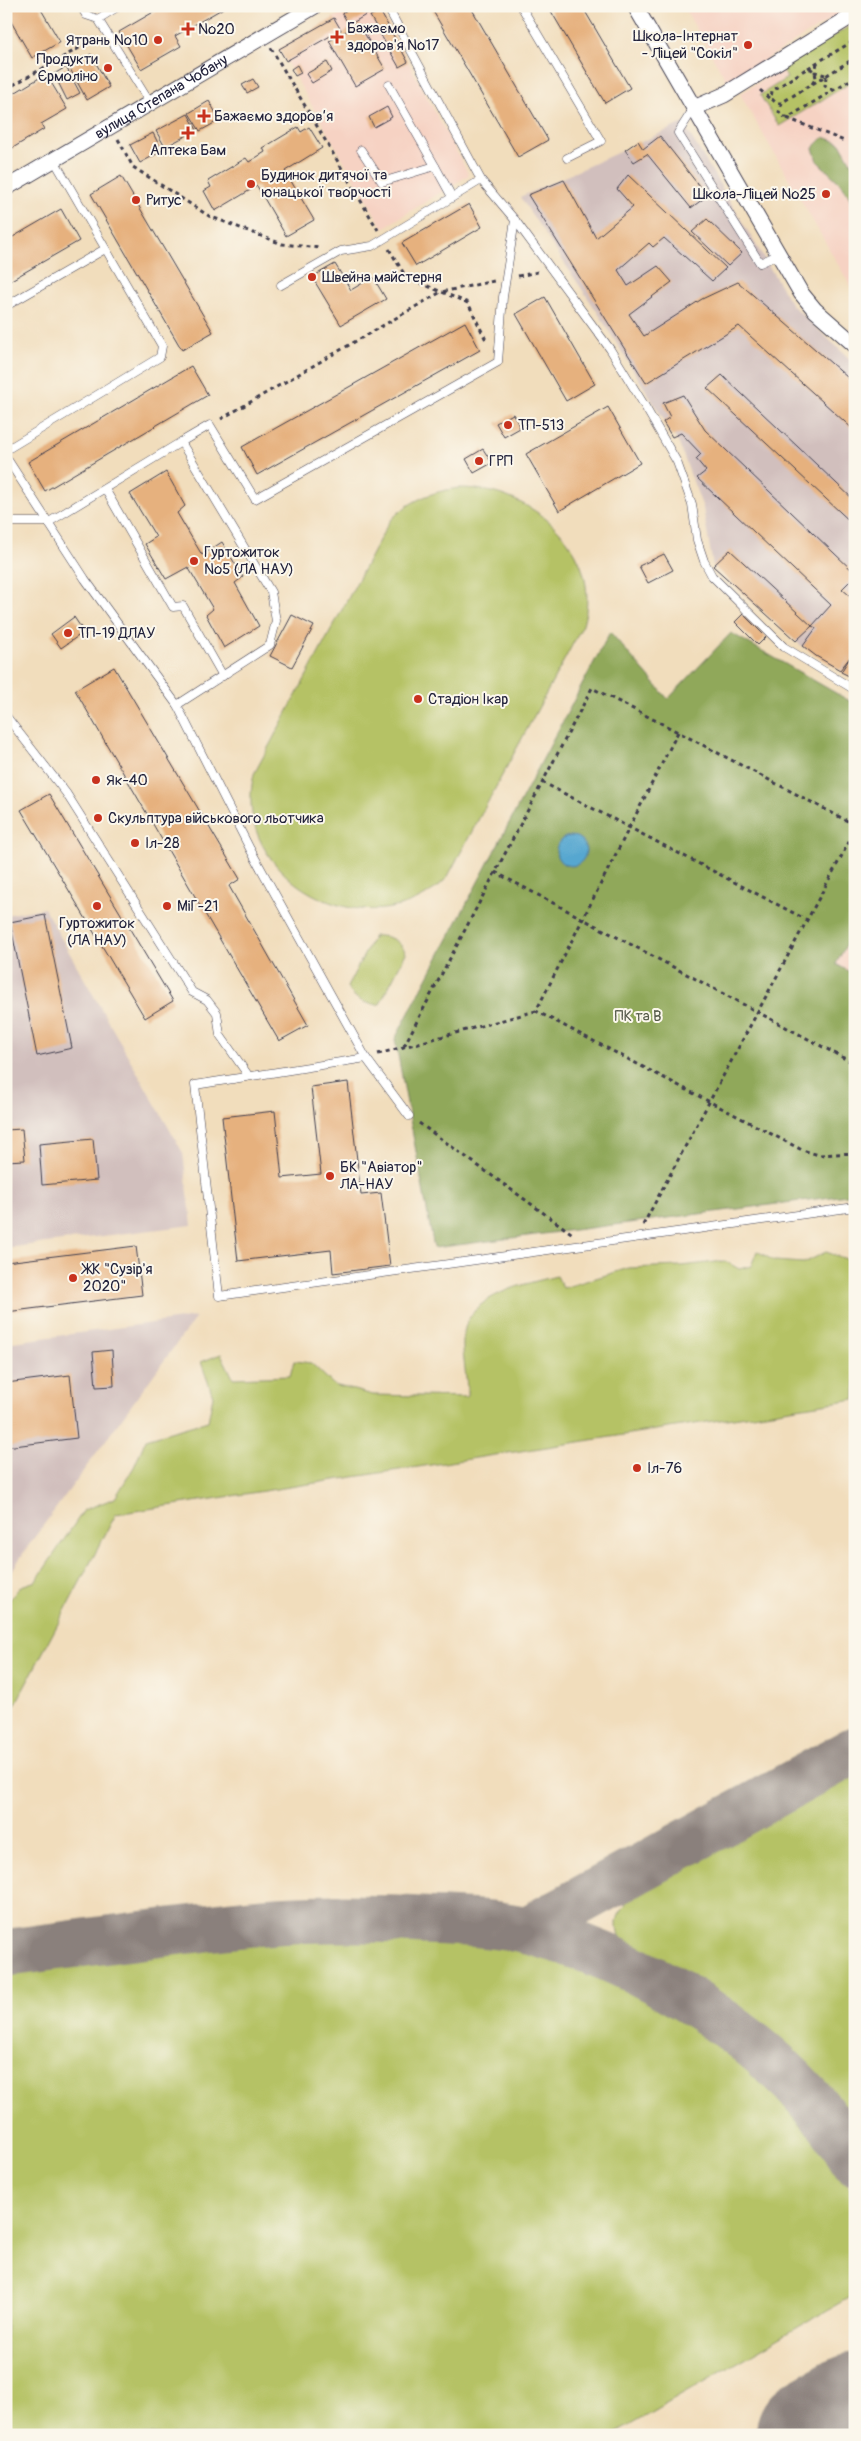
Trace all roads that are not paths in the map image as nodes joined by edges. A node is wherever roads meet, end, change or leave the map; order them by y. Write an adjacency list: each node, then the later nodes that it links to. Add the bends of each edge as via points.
1 (81, 6): 8 (lane, via 86,15)
2 (119, 6): 8 (lane)
3 (315, 6): 10 (street, вулиця Степана Чобану)
4 (387, 6): 16 (lane)
5 (520, 6): 13 (lane, via 601,141)
6 (635, 6): 11 (street)
7 (855, 14): 11 (street, via 724,95)
8 (98, 18): 10 (lane)
9 (389, 85): 15 (lane)
10 (150, 103): 14 (street, вулиця Степана Чобану)
11 (694, 108): 21 (street); 21 (lane, via 678,133 760,263)
12 (361, 150): 15 (lane, via 382,182)
13 (567, 158)
14 (54, 160): 17 (street, вулиця Степана Чобану); 20 (lane)
15 (435, 166): 18 (lane)
16 (481, 180): 18 (lane); 19 (lane)
17 (6, 188)
18 (452, 197): 22 (lane, via 372,246 341,251)
19 (515, 220): 25 (lane, via 503,297 498,362 255,499 210,425); 32 (lane, via 610,349 677,462 692,504 699,547 712,576 784,647)
20 (105, 249): 23 (lane); 26 (lane, via 162,346 160,357)
21 (780, 254): 24 (street, via 801,293 815,310)
22 (281, 285)
23 (6, 306)
24 (855, 345)
25 (182, 442): 28 (lane); 31 (lane, via 271,592 276,621 270,645)
26 (6, 450)
27 (6, 457): 30 (lane)
28 (104, 488): 30 (lane); 31 (lane, via 173,607 183,606)
29 (6, 522): 30 (lane)
30 (49, 522): 33 (lane, via 85,579)
31 (223, 676): 33 (lane)
32 (855, 690)
33 (177, 705): 35 (lane, via 250,849)
34 (6, 716): 36 (lane, via 66,793 192,992 206,1000 217,1013 220,1035)
35 (366, 1058): 36 (lane); 37 (lane)
36 (248, 1075): 38 (lane, via 195,1085 219,1296)
37 (409, 1116)
38 (855, 1207)

